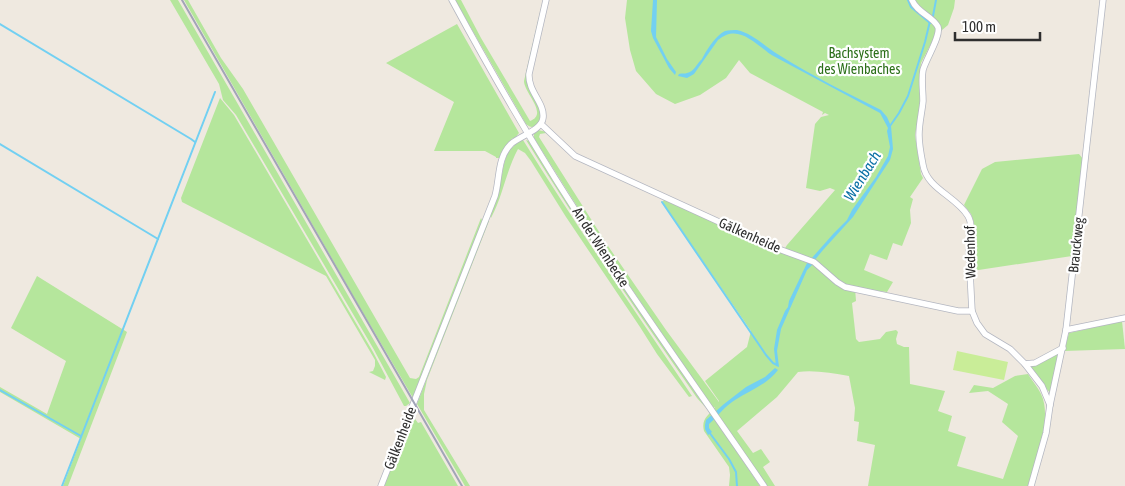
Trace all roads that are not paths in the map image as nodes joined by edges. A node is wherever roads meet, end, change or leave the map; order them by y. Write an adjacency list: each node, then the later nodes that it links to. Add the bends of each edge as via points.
1 (452, 0): 6 (street, An der Wienbecke)
2 (546, 0): 5 (street, via 528,74 530,86 543,110)
3 (912, 0): 7 (street, Wedenhof, via 938,30 922,75 919,134 923,167 929,179 968,216)
4 (1103, 0): 9 (street, Brauckweg)
5 (541, 124): 6 (street, Gälkenheide); 7 (street, Gälkenheide, via 580,159 807,259 850,289)
6 (528, 133): 13 (street, Gälkenheide, via 513,142 504,153 495,196); 14 (street, An der Wienbecke, via 601,249)
7 (972, 311): 11 (street, Wedenhof, via 985,334 1010,349)
8 (1125, 318): 9 (street)
9 (1066, 330): 10 (street, Brauckweg)
10 (1063, 348): 11 (street, via 1035,363); 12 (street, Brauckweg)
11 (1025, 364): 12 (street, Wedenhof, via 1042,386)
12 (1050, 405): 15 (street, Brauckweg, via 1046,433)
13 (381, 486)
14 (764, 486)
15 (1031, 486)

